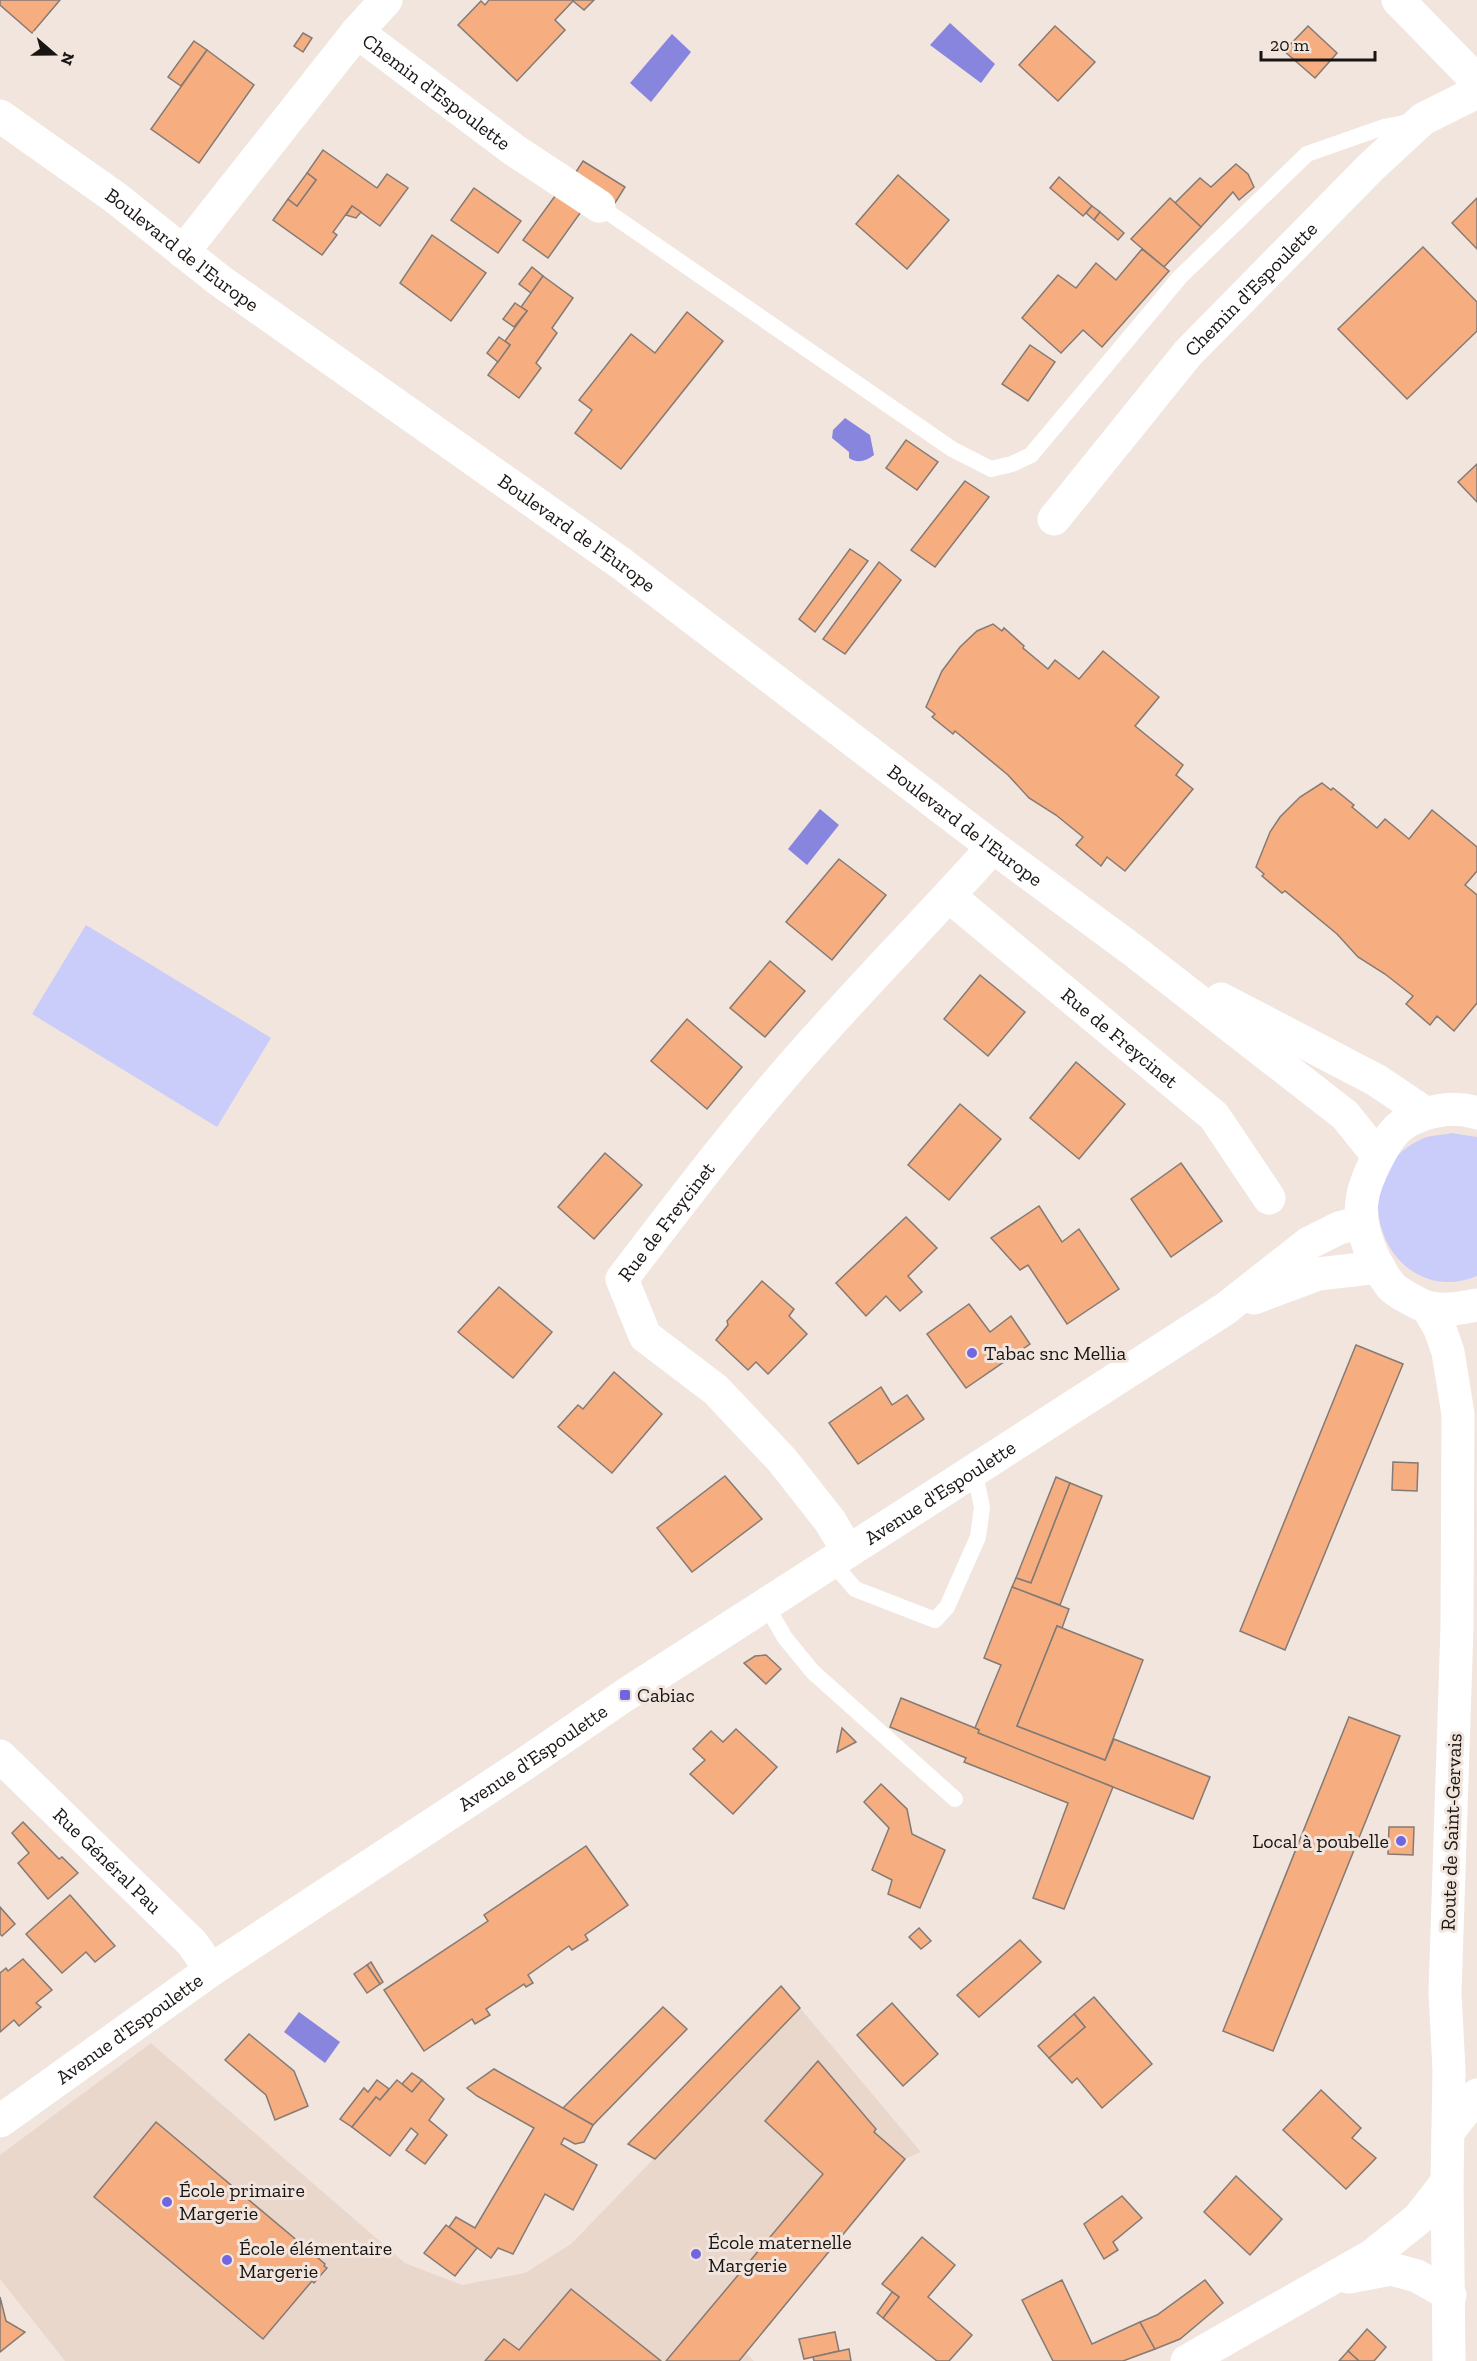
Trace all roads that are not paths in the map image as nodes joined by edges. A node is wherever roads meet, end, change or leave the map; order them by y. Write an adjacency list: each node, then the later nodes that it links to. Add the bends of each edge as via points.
1 (386, 0): 3 (main road)
2 (1398, 0): 4 (main road)
3 (357, 32): 8 (main road, Chemin d'Espoulette, via 514,150); 9 (main road, Chemin d'Espoulette)
4 (1477, 81)
5 (1477, 92): 7 (main road, Chemin d'Espoulette)
6 (0, 116): 9 (main road, Boulevard de l'Europe, via 116,198)
7 (1424, 119): 8 (lane, via 1384,127 1307,154 1180,277 1031,455 1012,465 991,469 952,450); 10 (main road, Chemin d'Espoulette, via 1371,167 1188,353)
8 (599, 206)
9 (183, 252): 11 (main road, Boulevard de l'Europe, via 622,564)
10 (1054, 519)
11 (993, 847): 12 (main road, Rue de Freycinet); 13 (main road, Boulevard de l'Europe)
12 (949, 896): 17 (main road, Rue de Freycinet, via 1214,1116); 24 (main road, Rue de Freycinet, via 784,1075 622,1279 645,1336 716,1390 782,1460 830,1521)
13 (1148, 961): 14 (main road, Boulevard de l'Europe, via 1376,1080); 16 (main road, Boulevard de l'Europe, via 1345,1115)
14 (1425, 1113): 15 (main road); 16 (main road, via 1400,1125)
15 (1477, 1113)
16 (1378, 1156): 18 (main road, via 1365,1184)
17 (1269, 1198)
18 (1362, 1222): 19 (main road); 22 (main road, Avenue d'Espoulette, via 1309,1243)
19 (1379, 1267): 21 (main road, via 1393,1288); 22 (main road, Avenue d'Espoulette, via 1318,1274)
20 (1477, 1305): 21 (main road, via 1449,1310)
21 (1428, 1308): 31 (main road, Route de Saint-Gervais, via 1448,1352 1458,1414 1457,1627 1445,1993)
22 (1225, 1309): 23 (main road, Avenue d'Espoulette)
23 (974, 1470): 24 (main road, Avenue d'Espoulette); 24 (lane, via 982,1507 978,1537 947,1607 934,1620 855,1589)
24 (840, 1557): 25 (main road, Avenue d'Espoulette)
25 (766, 1605): 27 (lane, via 785,1638 813,1672); 28 (main road, Avenue d'Espoulette)
26 (0, 1756): 28 (main road, Rue Général Pau, via 192,1943)
27 (955, 1799)
28 (211, 1970): 30 (main road, Avenue d'Espoulette)
29 (1477, 2095): 31 (main road)
30 (0, 2121)
31 (1448, 2132): 32 (main road, Route de Saint-Gervais)
32 (1447, 2182): 33 (main road, via 1418,2219 1373,2255); 34 (main road, Route de Saint-Gervais)
33 (1329, 2280): 34 (main road, via 1391,2269 1417,2276); 35 (main road)
34 (1450, 2295): 36 (main road, Route de Saint-Gervais)
35 (1186, 2361)
36 (1449, 2361)

